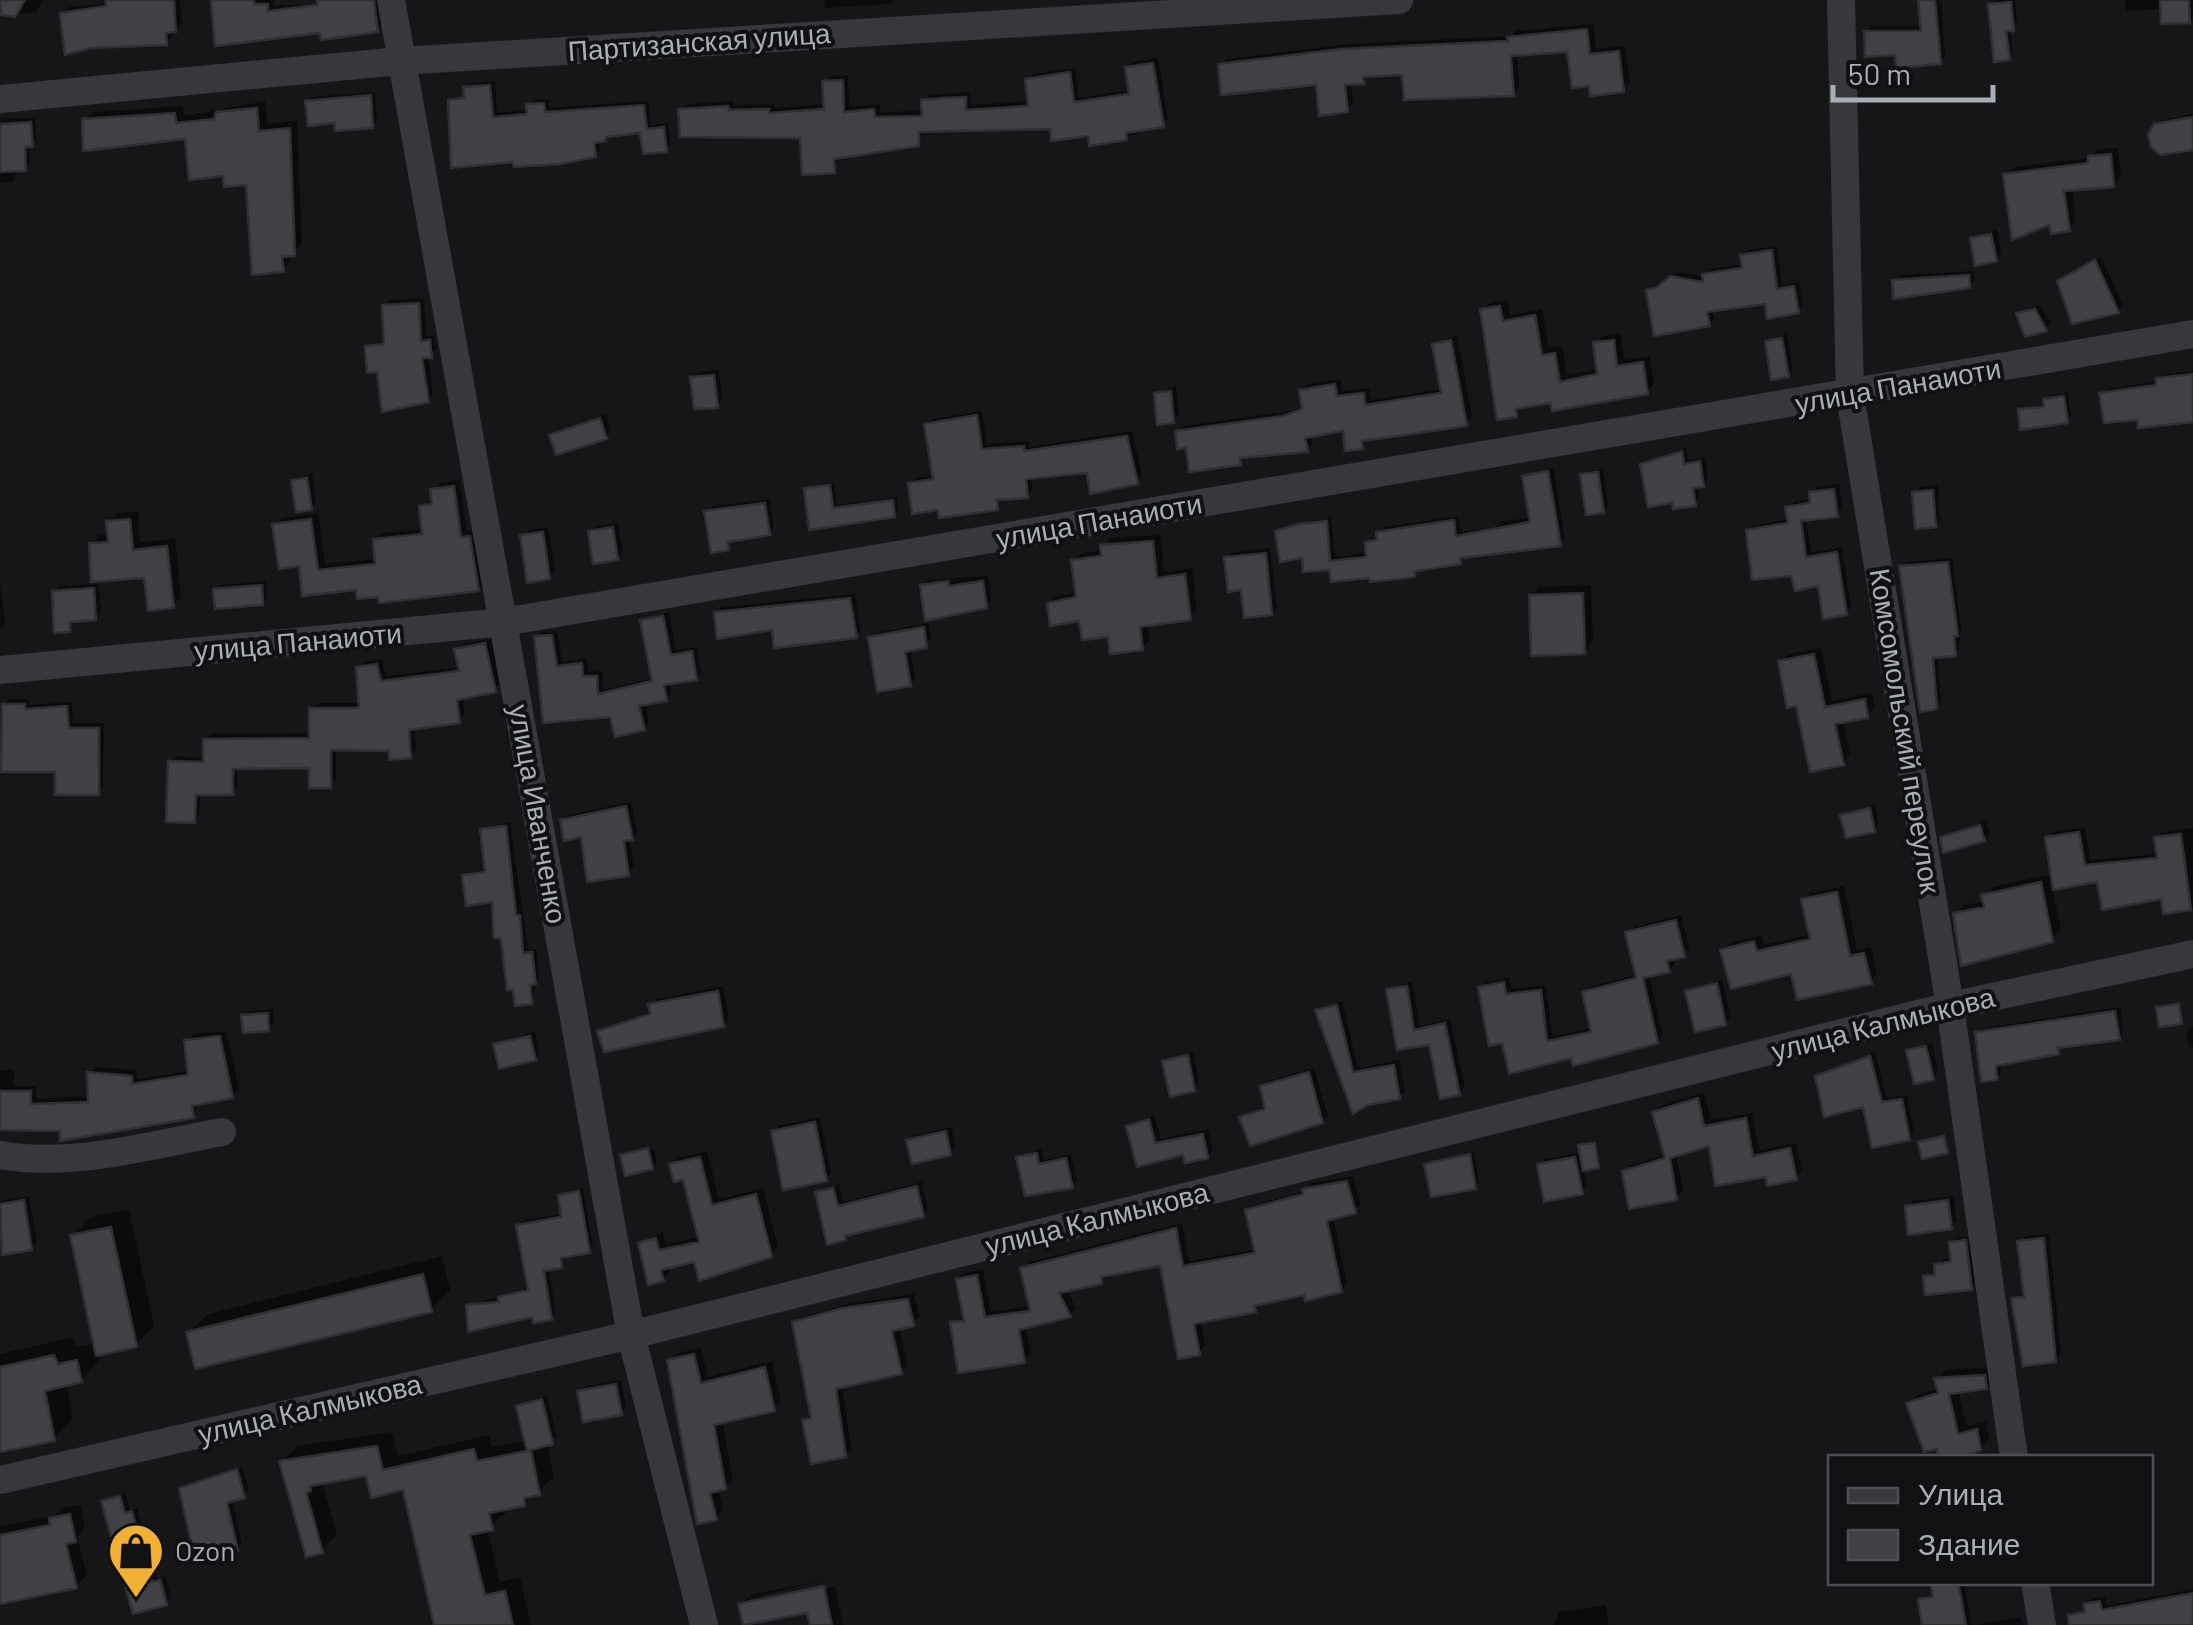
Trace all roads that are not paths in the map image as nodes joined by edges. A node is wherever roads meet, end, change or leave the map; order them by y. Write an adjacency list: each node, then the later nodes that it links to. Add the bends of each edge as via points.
1 (390, 0): 5 (street, улица Иванченко)
2 (1399, 0): 4 (street, Партизанская улица)
3 (1840, 0): 8 (street, Комсомольский переулок)
4 (1348, 1): 5 (street, Партизанская улица)
5 (400, 61): 6 (street, Партизанская улица); 9 (street, улица Иванченко)
6 (0, 99)
7 (2193, 334): 8 (street, улица Панаиоти)
8 (1850, 395): 9 (street, улица Панаиоти); 12 (street, Комсомольский переулок)
9 (504, 622): 10 (street, улица Панаиоти); 15 (street, улица Иванченко)
10 (0, 670)
11 (2193, 954): 12 (street, улица Калмыкова)
12 (1950, 1006): 15 (street, улица Калмыкова); 16 (street, Комсомольский переулок)
13 (222, 1132): 14 (street, via 79,1158)
14 (0, 1154)
15 (631, 1335): 17 (street, улица Калмыкова); 19 (street, улица Иванченко)
16 (2014, 1455)
17 (0, 1480)
18 (2035, 1585): 20 (street)
19 (704, 1625)
20 (2042, 1625)

